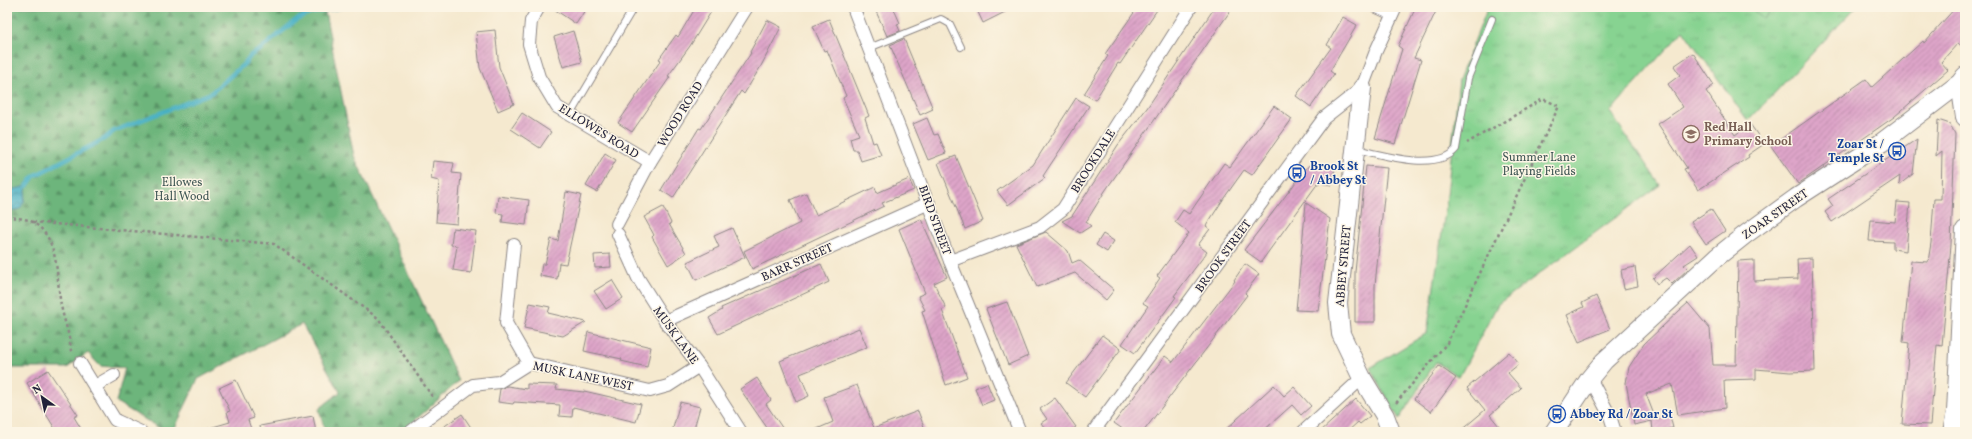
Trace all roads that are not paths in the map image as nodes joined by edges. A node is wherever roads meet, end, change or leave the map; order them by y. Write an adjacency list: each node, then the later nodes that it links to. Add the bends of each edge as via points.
1 (539, 7): 13 (street, ELLOWES ROAD, via 531,21 529,44 539,77 557,107)
2 (634, 7): 13 (lane)
3 (747, 7): 16 (street, WOOD ROAD)
4 (853, 7): 10 (street, BIRD STREET)
5 (1191, 7): 21 (street, BROOKDALE, via 1063,210 1040,227)
6 (1377, 7): 7 (street)
7 (1394, 11): 12 (street)
8 (1492, 19): 15 (lane, via 1468,78 1456,149 1452,155 1425,161 1405,160)
9 (961, 47): 10 (lane, via 950,24 941,19)
10 (869, 48): 17 (street, BIRD STREET)
11 (1962, 80): 14 (street); 28 (street, ZOAR STREET, via 1881,143 1796,198 1717,257 1604,361)
12 (1362, 88): 15 (street, ABBEY STREET); 35 (street, BROOK STREET, via 1324,118)
13 (570, 115): 16 (street, ELLOWES ROAD)
14 (1965, 117)
15 (1355, 149): 27 (street, ABBEY STREET, via 1338,303 1341,334)
16 (650, 162): 18 (street, WOOD ROAD)
17 (929, 203): 21 (street, BIRD STREET); 22 (street, BARR STREET)
18 (618, 229): 22 (street, MUSK LANE, via 638,278)
19 (1965, 230): 39 (street, via 1956,412)
20 (514, 245): 24 (street, via 506,323)
21 (950, 261): 34 (street, BIRD STREET)
22 (665, 321): 25 (street, MUSK LANE)
23 (80, 363): 29 (street)
24 (529, 363): 25 (street, MUSK LANE WEST, via 650,391 668,386); 32 (street, MUSK LANE WEST, via 499,382 473,385)
25 (699, 366): 33 (street, MUSK LANE)
26 (114, 375): 29 (street)
27 (1362, 378): 30 (street, ABBEY STREET); 36 (street)
28 (1590, 378): 37 (street, ZOAR STREET); 38 (street, via 1610,416)
29 (95, 386): 31 (street, via 115,420)
30 (1388, 424)
31 (141, 432)
32 (410, 432)
33 (741, 432)
34 (1020, 432)
35 (1093, 432)
36 (1303, 432)
37 (1554, 432)
38 (1615, 432)
39 (1952, 432)

